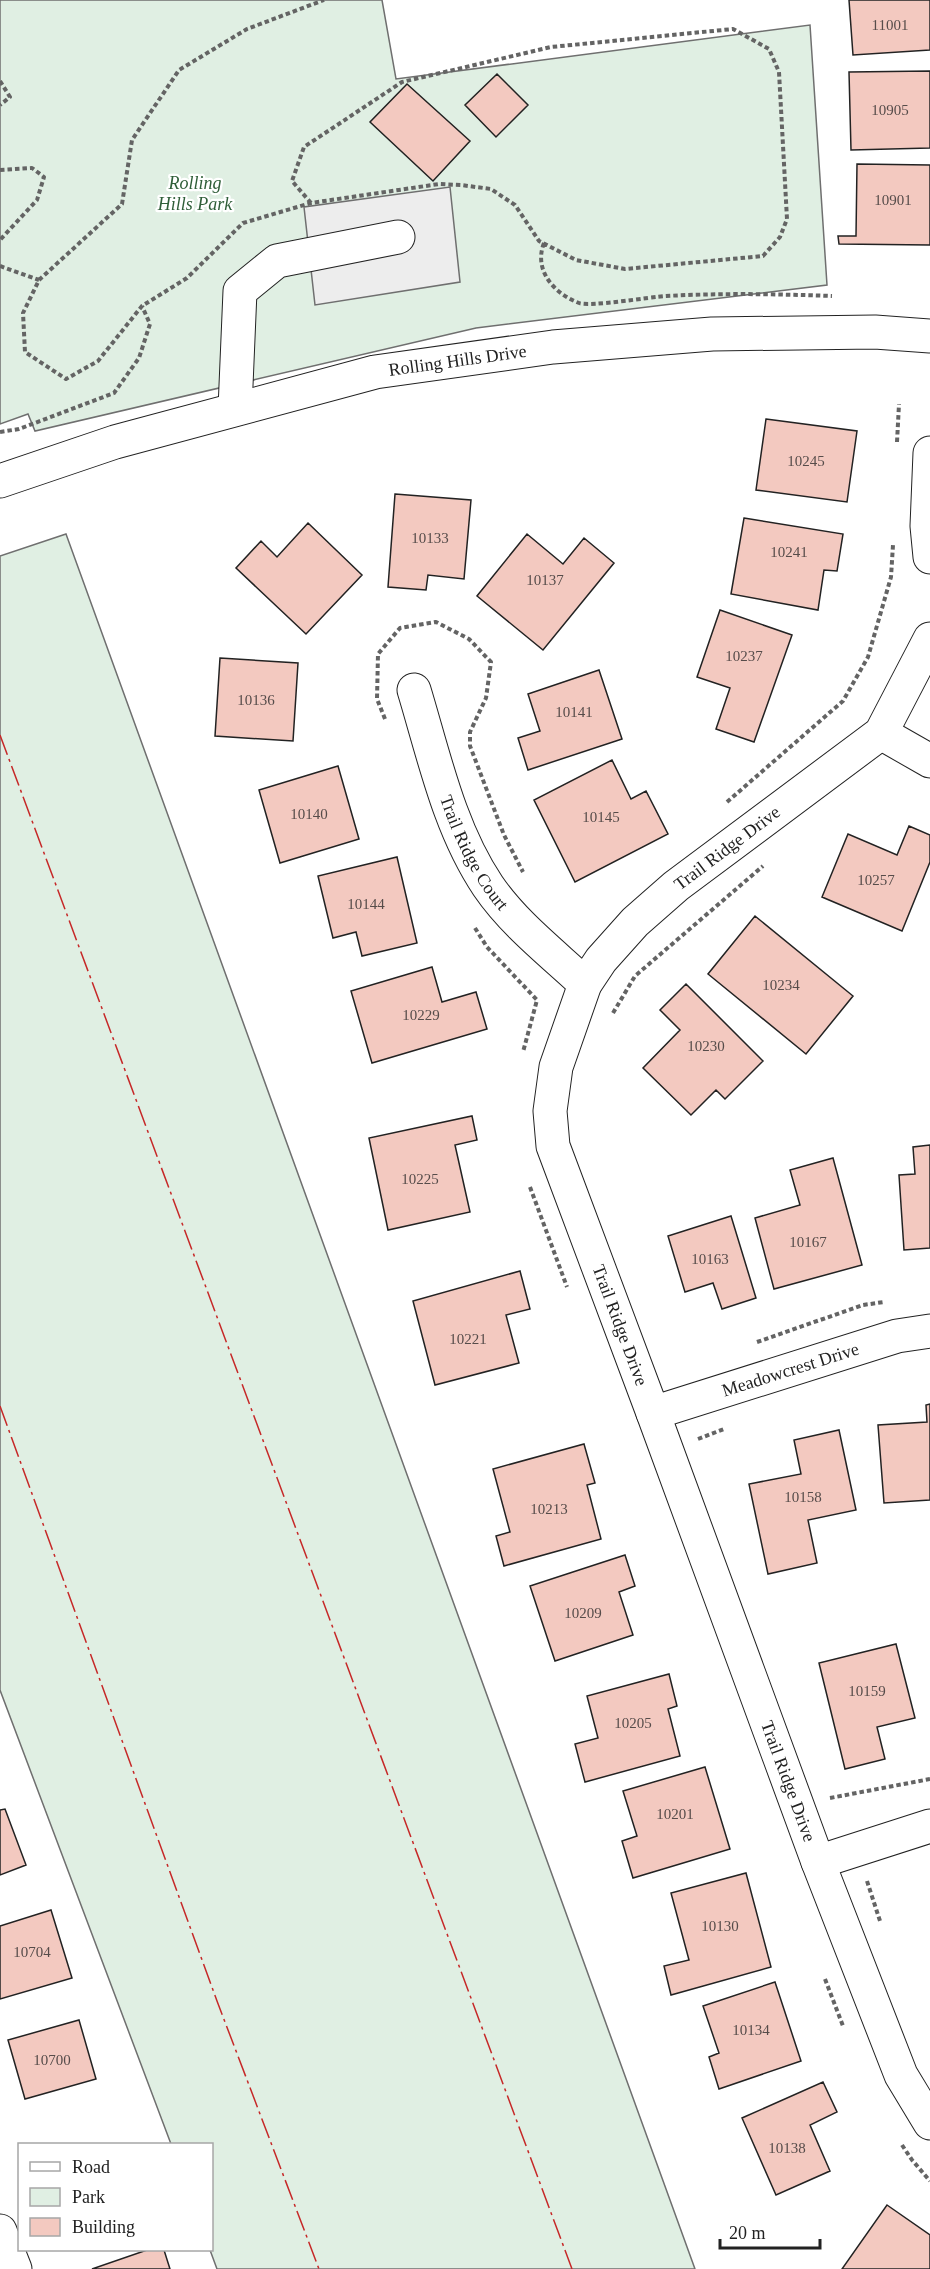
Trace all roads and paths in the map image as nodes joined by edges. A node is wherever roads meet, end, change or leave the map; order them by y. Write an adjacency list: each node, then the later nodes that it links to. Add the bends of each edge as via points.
1 (324, 0): 10 (path, via 247,29 179,70 132,140 122,204)
2 (0, 81): 3 (path, via 10,97)
3 (0, 105)
4 (0, 170): 7 (path, via 32,168 44,177 37,200)
5 (311, 203): 8 (path, via 439,184 491,189 515,205); 8 (path, via 292,181 304,147 402,82 551,47 733,29 769,49 779,72 787,219 780,237 763,256 625,269 576,260); 12 (path, via 243,223 187,278)
6 (398, 237): 14 (street, via 277,261 240,291)
7 (0, 240)
8 (544, 243): 11 (path, via 541,269 556,291 582,304 667,296)
9 (0, 266): 10 (path)
10 (39, 280): 12 (path, via 23,313 26,352 66,379 98,360)
11 (834, 296)
12 (142, 306): 15 (path, via 150,324 140,358 114,393)
13 (930, 336): 14 (street, Rolling Hills Drive, via 875,332 712,334 554,347 375,372)
14 (235, 409): 17 (street, Rolling Hills Drive, via 115,442)
15 (0, 432)
16 (930, 453): 19 (street)
17 (0, 481)
18 (893, 542): 25 (path, via 891,577 868,657 843,701)
19 (930, 557)
20 (468, 639): 27 (path, via 491,662 486,698 470,732 470,746 504,835)
21 (930, 639): 23 (street, Trail Ridge Drive)
22 (414, 690): 28 (street, Trail Ridge Court, via 464,846 489,888 515,918)
23 (881, 733): 24 (street); 28 (street, Trail Ridge Drive, via 676,886 635,922)
24 (930, 761)
25 (721, 808)
26 (772, 859): 29 (path, via 635,976)
27 (527, 882)
28 (585, 984): 31 (street, Trail Ridge Drive, via 556,1067 550,1111 552,1146)
29 (612, 1014)
30 (930, 1331): 31 (street, Meadowcrest Drive, via 897,1336)
31 (653, 1413): 35 (street, Trail Ridge Drive)
32 (930, 1779): 33 (path)
33 (831, 1799)
34 (930, 1826): 35 (street)
35 (818, 1862): 36 (street, Trail Ridge Drive, via 901,2075)
36 (930, 2122)
37 (0, 2231): 38 (street)
38 (15, 2269)

